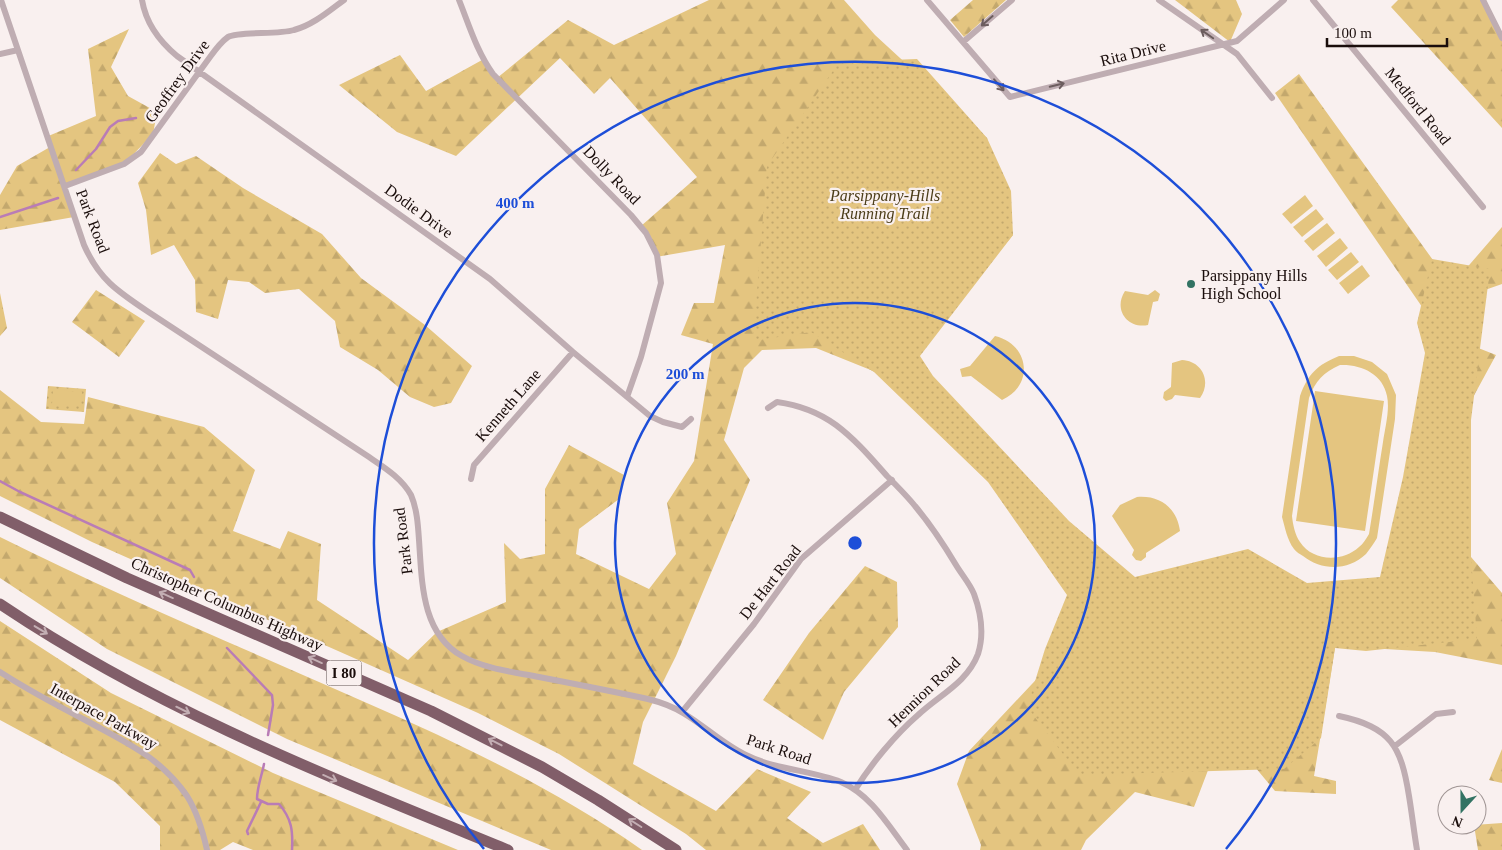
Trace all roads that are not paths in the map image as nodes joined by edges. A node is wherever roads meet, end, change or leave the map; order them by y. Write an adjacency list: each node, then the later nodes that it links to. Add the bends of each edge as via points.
1 (1, 0): 14 (street, Park Road)
2 (142, 0): 16 (street, Dodie Drive, via 159,39)
3 (344, 0): 16 (street, Geoffrey Drive, via 314,22 293,31 229,37)
4 (459, 0): 21 (street, Dolly Road, via 485,63 493,74 631,215 646,233 657,255 660,289)
5 (927, 0): 12 (street)
6 (1012, 0): 12 (street, one-way to 12)
7 (1159, 0): 13 (street, one-way to 7)
8 (1284, 0): 13 (street, via 1237,41)
9 (1313, 0): 19 (street, Medford Road)
10 (1484, 0): 11 (street)
11 (1502, 38)
12 (963, 42): 13 (street, Rita Drive, one-way to 13, via 1010,97)
13 (1223, 45): 17 (street, via 1237,54)
14 (18, 50): 15 (street); 18 (street, Park Road)
15 (0, 54)
16 (200, 72): 18 (street, Geoffrey Drive, via 148,143 132,159); 20 (street, Dodie Drive, via 490,279)
17 (1272, 98)
18 (65, 186): 29 (street, Park Road, via 89,256 113,288 366,454 408,490 416,508 422,581 429,615 453,650 496,668 648,698)
19 (1484, 207)
20 (573, 352): 21 (street, Dodie Drive); 24 (street, Kenneth Lane, via 474,465)
21 (627, 397): 23 (street, Dodie Drive, via 663,422 682,427)
22 (768, 408): 25 (street, Hennion Road, via 777,402 818,414 851,437)
23 (691, 419)
24 (471, 479)
25 (892, 480): 29 (street, De Hart Road, via 802,559); 33 (street, Hennion Road, via 916,506 971,586 982,630 981,643 966,675 917,715 869,767)
26 (0, 517): 36 (highway, Christopher Columbus Highway / I 80, one-way to 26, via 542,766 439,715 127,578)
27 (0, 604): 35 (highway, one-way to 35, via 124,680 229,733 339,782)
28 (0, 672): 34 (street, Interpace Parkway, via 153,758 188,797)
29 (682, 712): 33 (street, Park Road, via 732,748 749,756 771,765 841,782)
30 (1453, 712): 32 (street, via 1436,714)
31 (1339, 716): 32 (street, via 1368,724)
32 (1395, 746): 38 (street, via 1405,771)
33 (855, 790): 37 (street, Park Road, via 875,808)
34 (207, 850)
35 (508, 850)
36 (676, 850)
37 (906, 850)
38 (1417, 850)

